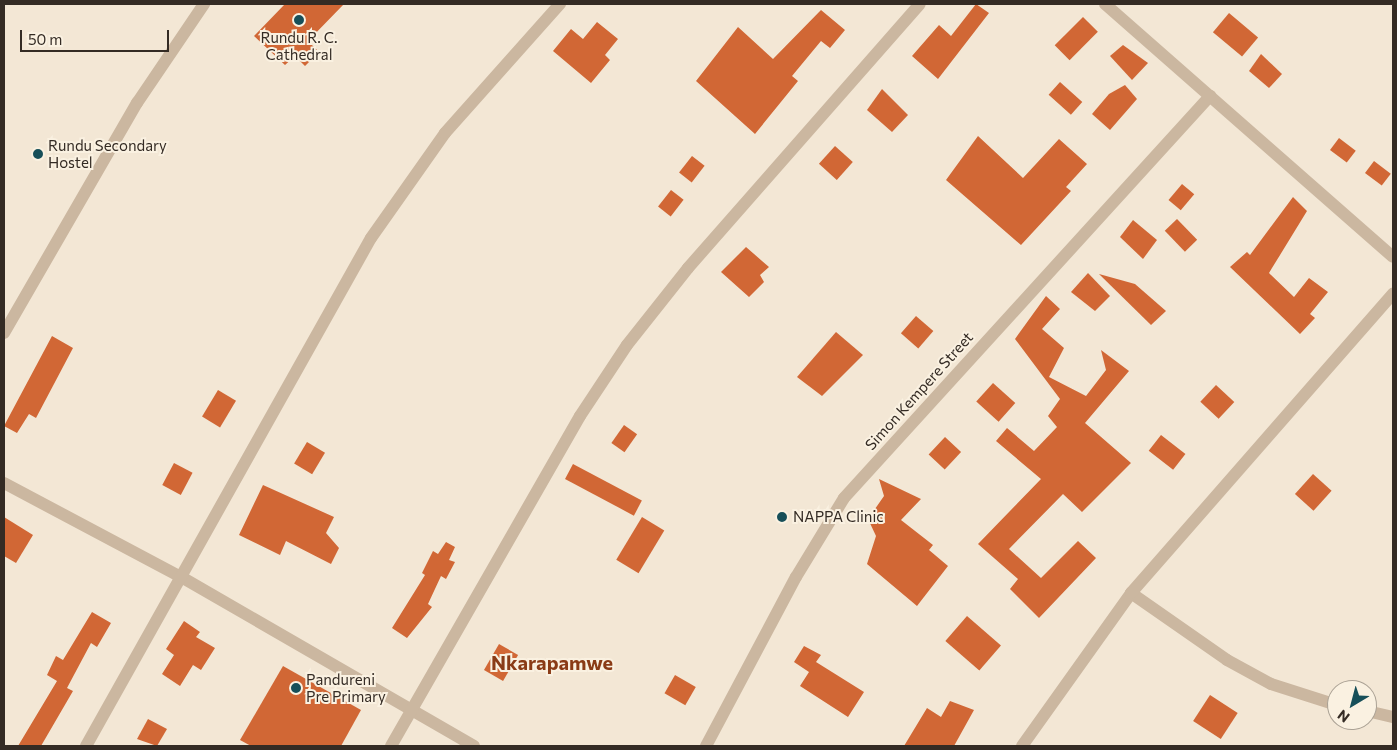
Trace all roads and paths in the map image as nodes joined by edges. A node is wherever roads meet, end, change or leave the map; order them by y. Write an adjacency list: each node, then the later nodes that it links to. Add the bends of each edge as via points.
1 (204, 4): 8 (street, via 137,103)
2 (560, 4): 10 (street, via 446,133 371,238)
3 (920, 4): 13 (street, via 688,268 627,345 580,416)
4 (1105, 4): 5 (street)
5 (1210, 96): 6 (street); 19 (street, Simon Kempere Street, via 844,498 805,560)
6 (1393, 257)
7 (1393, 294): 11 (street)
8 (4, 333)
9 (4, 483): 10 (street)
10 (183, 578): 13 (street); 16 (street)
11 (1131, 593): 12 (street, via 1227,660 1272,684); 20 (street)
12 (1327, 702)
13 (411, 710): 17 (street); 18 (street)
14 (1377, 713): 15 (street)
15 (1393, 717)
16 (86, 746)
17 (391, 746)
18 (474, 746)
19 (706, 746)
20 (1022, 746)

